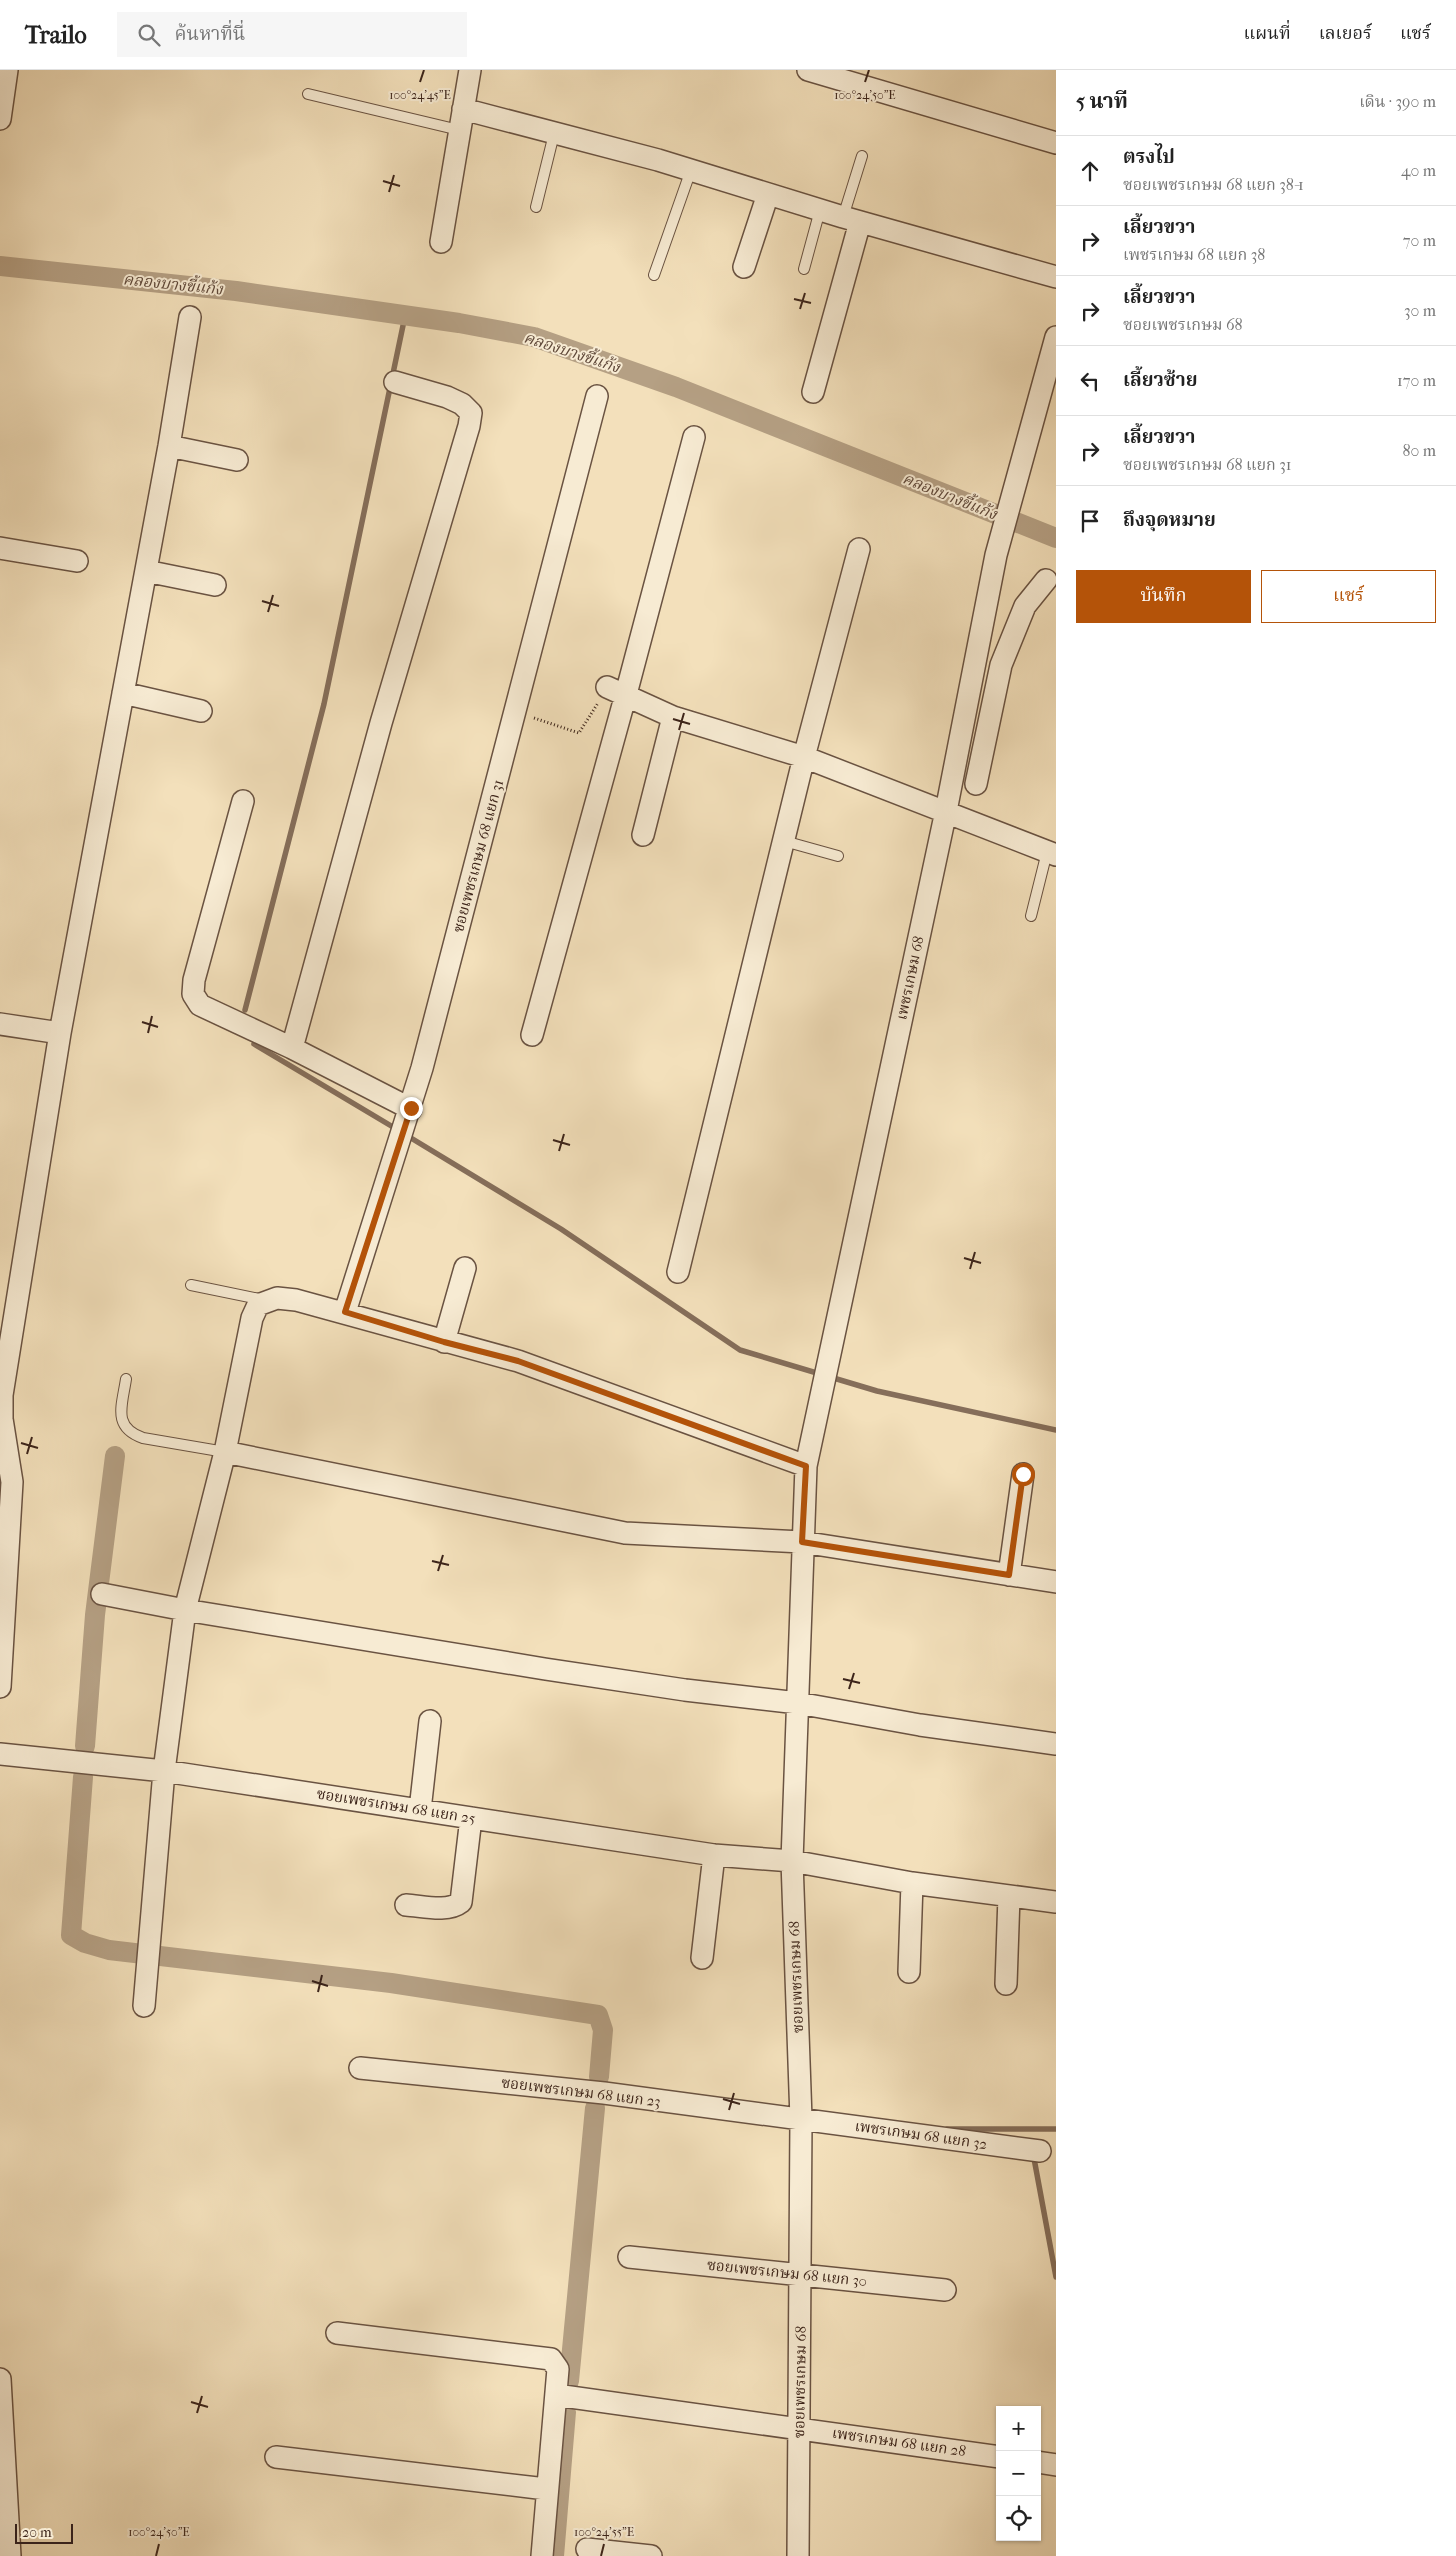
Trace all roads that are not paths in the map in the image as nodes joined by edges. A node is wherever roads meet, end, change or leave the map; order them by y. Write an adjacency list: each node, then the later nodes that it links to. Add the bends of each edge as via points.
1 (7, 70): 6 (street)
2 (470, 70): 7 (street)
3 (808, 70): 4 (street)
4 (843, 75): 9 (street)
5 (308, 94): 7 (lane)
6 (0, 119)
7 (461, 120): 8 (street); 16 (street)
8 (554, 134): 11 (street); 13 (lane)
9 (1056, 143)
10 (862, 156): 15 (lane)
11 (691, 170): 12 (street); 19 (lane)
12 (768, 194): 14 (street); 17 (street)
13 (536, 207)
14 (820, 210): 15 (street); 18 (lane)
15 (852, 219): 20 (street); 24 (street)
16 (441, 242)
17 (744, 267)
18 (804, 269)
19 (654, 275)
20 (1056, 276)
21 (190, 318): 27 (street)
22 (1056, 337): 35 (street, เพชรเกษม 68, via 996,555)
23 (395, 382): 53 (street, via 462,404 471,413 469,426 381,723)
24 (813, 392)
25 (597, 396): 54 (street, ซอยเพชรเกษม 68 แยก 31)
26 (694, 437): 37 (street)
27 (169, 446): 28 (street); 32 (street)
28 (237, 460)
29 (0, 548): 31 (street)
30 (859, 549): 41 (street)
31 (77, 561)
32 (146, 571): 34 (street); 38 (street)
33 (1046, 580): 36 (street, via 1025,606)
34 (215, 585)
35 (977, 656): 36 (street); 44 (street, เพชรเกษม 68)
36 (1001, 665): 42 (street)
37 (617, 691): 40 (street); 52 (street)
38 (123, 693): 39 (street); 51 (street)
39 (202, 710)
40 (673, 717): 41 (street); 45 (street)
41 (804, 757): 44 (street); 46 (street)
42 (976, 784)
43 (243, 801): 53 (street, via 194,980 193,994 200,1005)
44 (946, 811): 47 (street); 62 (street, เพชรเกษม 68)
45 (643, 835)
46 (784, 841): 48 (lane); 56 (street)
47 (1052, 854): 49 (lane)
48 (838, 856)
49 (1031, 916)
50 (0, 1024): 51 (street)
51 (60, 1033): 71 (street, via 2,1395 2,1419 12,1482)
52 (532, 1035)
53 (292, 1048): 54 (street)
54 (411, 1108): 59 (street, ซอยเพชรเกษม 68 แยก 31)
55 (465, 1268): 60 (street)
56 (678, 1272)
57 (191, 1285): 58 (lane)
58 (266, 1301): 59 (street, via 277,1298 296,1300); 63 (street, via 258,1305 252,1318)
59 (345, 1312): 60 (street)
60 (444, 1342): 64 (street, via 518,1361)
61 (126, 1379): 63 (lane, via 121,1413 124,1428 130,1434)
62 (820, 1401): 64 (street, ซอยเพชรเกษม 68)
63 (225, 1452): 66 (street, via 625,1533); 70 (street)
64 (806, 1466): 66 (street, ซอยเพชรเกษม 68)
65 (1023, 1474): 67 (street)
66 (802, 1542): 67 (street); 72 (street, ซอยเพชรเกษม 68)
67 (1009, 1575): 68 (street)
68 (1056, 1582)
69 (102, 1594): 70 (street)
70 (185, 1610): 72 (street, via 685,1690); 76 (street)
71 (0, 1686)
72 (798, 1703): 74 (street, via 920,1725); 80 (street, ซอยเพชรเกษม 68)
73 (430, 1721): 77 (street)
74 (1056, 1744)
75 (0, 1754): 76 (street, ซอยเพชรเกษม 68 แยก 25)
76 (164, 1771): 77 (street, ซอยเพชรเกษม 68 แยก 25); 88 (street)
77 (420, 1810): 78 (street, ซอยเพชรเกษม 68 แยก 25)
78 (471, 1818): 79 (street, ซอยเพชรเกษม 68 แยก 25); 84 (street, via 461,1902 457,1906 442,1908)
79 (714, 1855): 80 (street, ซอยเพชรเกษม 68 แยก 25); 85 (street)
80 (792, 1861): 81 (street, ซอยเพชรเกษม 68 แยก 25); 90 (street, ซอยเพชรเกษม 68)
81 (912, 1883): 82 (street, ซอยเพชรเกษม 68 แยก 25); 86 (street)
82 (1009, 1896): 83 (street, ซอยเพชรเกษม 68 แยก 25); 87 (street)
83 (1056, 1902)
84 (406, 1905)
85 (702, 1958)
86 (909, 1972)
87 (1006, 1984)
88 (144, 2006)
89 (360, 2068): 90 (street, ซอยเพชรเกษม 68 แยก 23, via 604,2093)
90 (801, 2119): 91 (street, เพชรเกษม 68 แยก 32); 93 (street, ซอยเพชรเกษม 68)
91 (1040, 2151)
92 (629, 2257): 93 (street, ซอยเพชรเกษม 68 แยก 30)
93 (802, 2274): 94 (street, ซอยเพชรเกษม 68 แยก 30); 98 (street, ซอยเพชรเกษม 68)
94 (945, 2290)
95 (338, 2333): 97 (street, via 551,2360 558,2369)
96 (0, 2378): 103 (street)
97 (556, 2395): 98 (street, เพชรเกษม 68 แยก 28); 101 (street)
98 (798, 2427): 99 (street, เพชรเกษม 68 แยก 28); 106 (street, ซอยเพชรเกษม 68)
99 (996, 2456)
100 (276, 2457): 101 (street)
101 (546, 2489): 104 (street)
102 (587, 2549): 105 (street)
103 (10, 2556)
104 (542, 2556)
105 (651, 2556)
106 (798, 2556)

